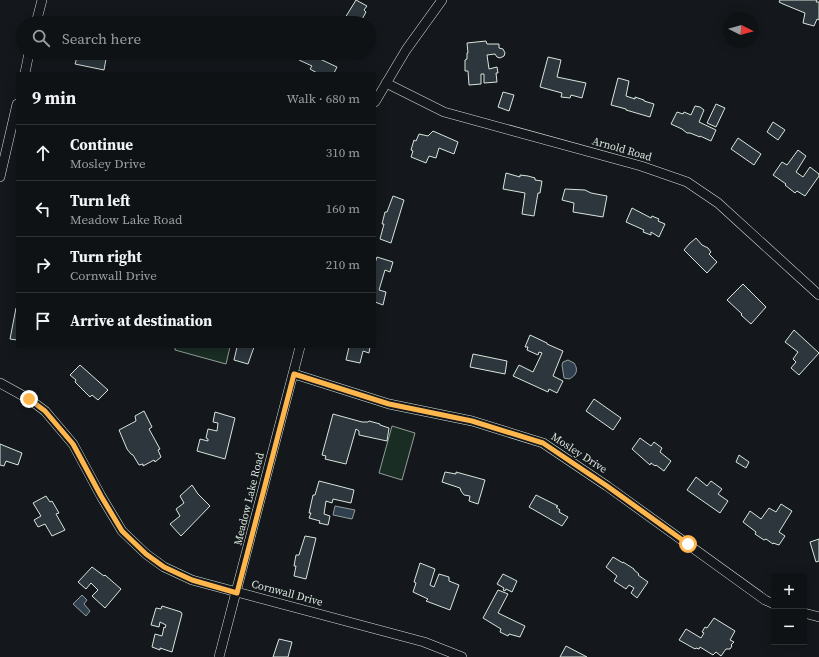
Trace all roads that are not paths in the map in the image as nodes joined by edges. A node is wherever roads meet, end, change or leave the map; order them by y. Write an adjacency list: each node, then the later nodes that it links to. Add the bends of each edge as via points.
1 (42, 0): 3 (street)
2 (442, 0): 6 (street)
3 (38, 16)
4 (28, 60): 5 (street)
5 (25, 72)
6 (386, 83): 7 (street); 10 (street, Arnold Road, via 444,112 640,166 687,182 718,203)
7 (376, 100)
8 (16, 108): 9 (street)
9 (0, 177)
10 (819, 295)
11 (300, 348): 12 (street, Meadow Lake Road)
12 (294, 374): 14 (street, Meadow Lake Road); 15 (street, Mosley Drive, via 389,404 472,421 543,443)
13 (0, 383): 14 (street, Cornwall Drive, via 45,411 73,444 122,531 146,554 164,567 192,580)
14 (237, 593): 18 (street, Meadow Lake Road); 19 (street, Cornwall Drive, via 424,642)
15 (771, 603)
16 (807, 614): 17 (street)
17 (819, 617)
18 (219, 657)
19 (462, 657)

